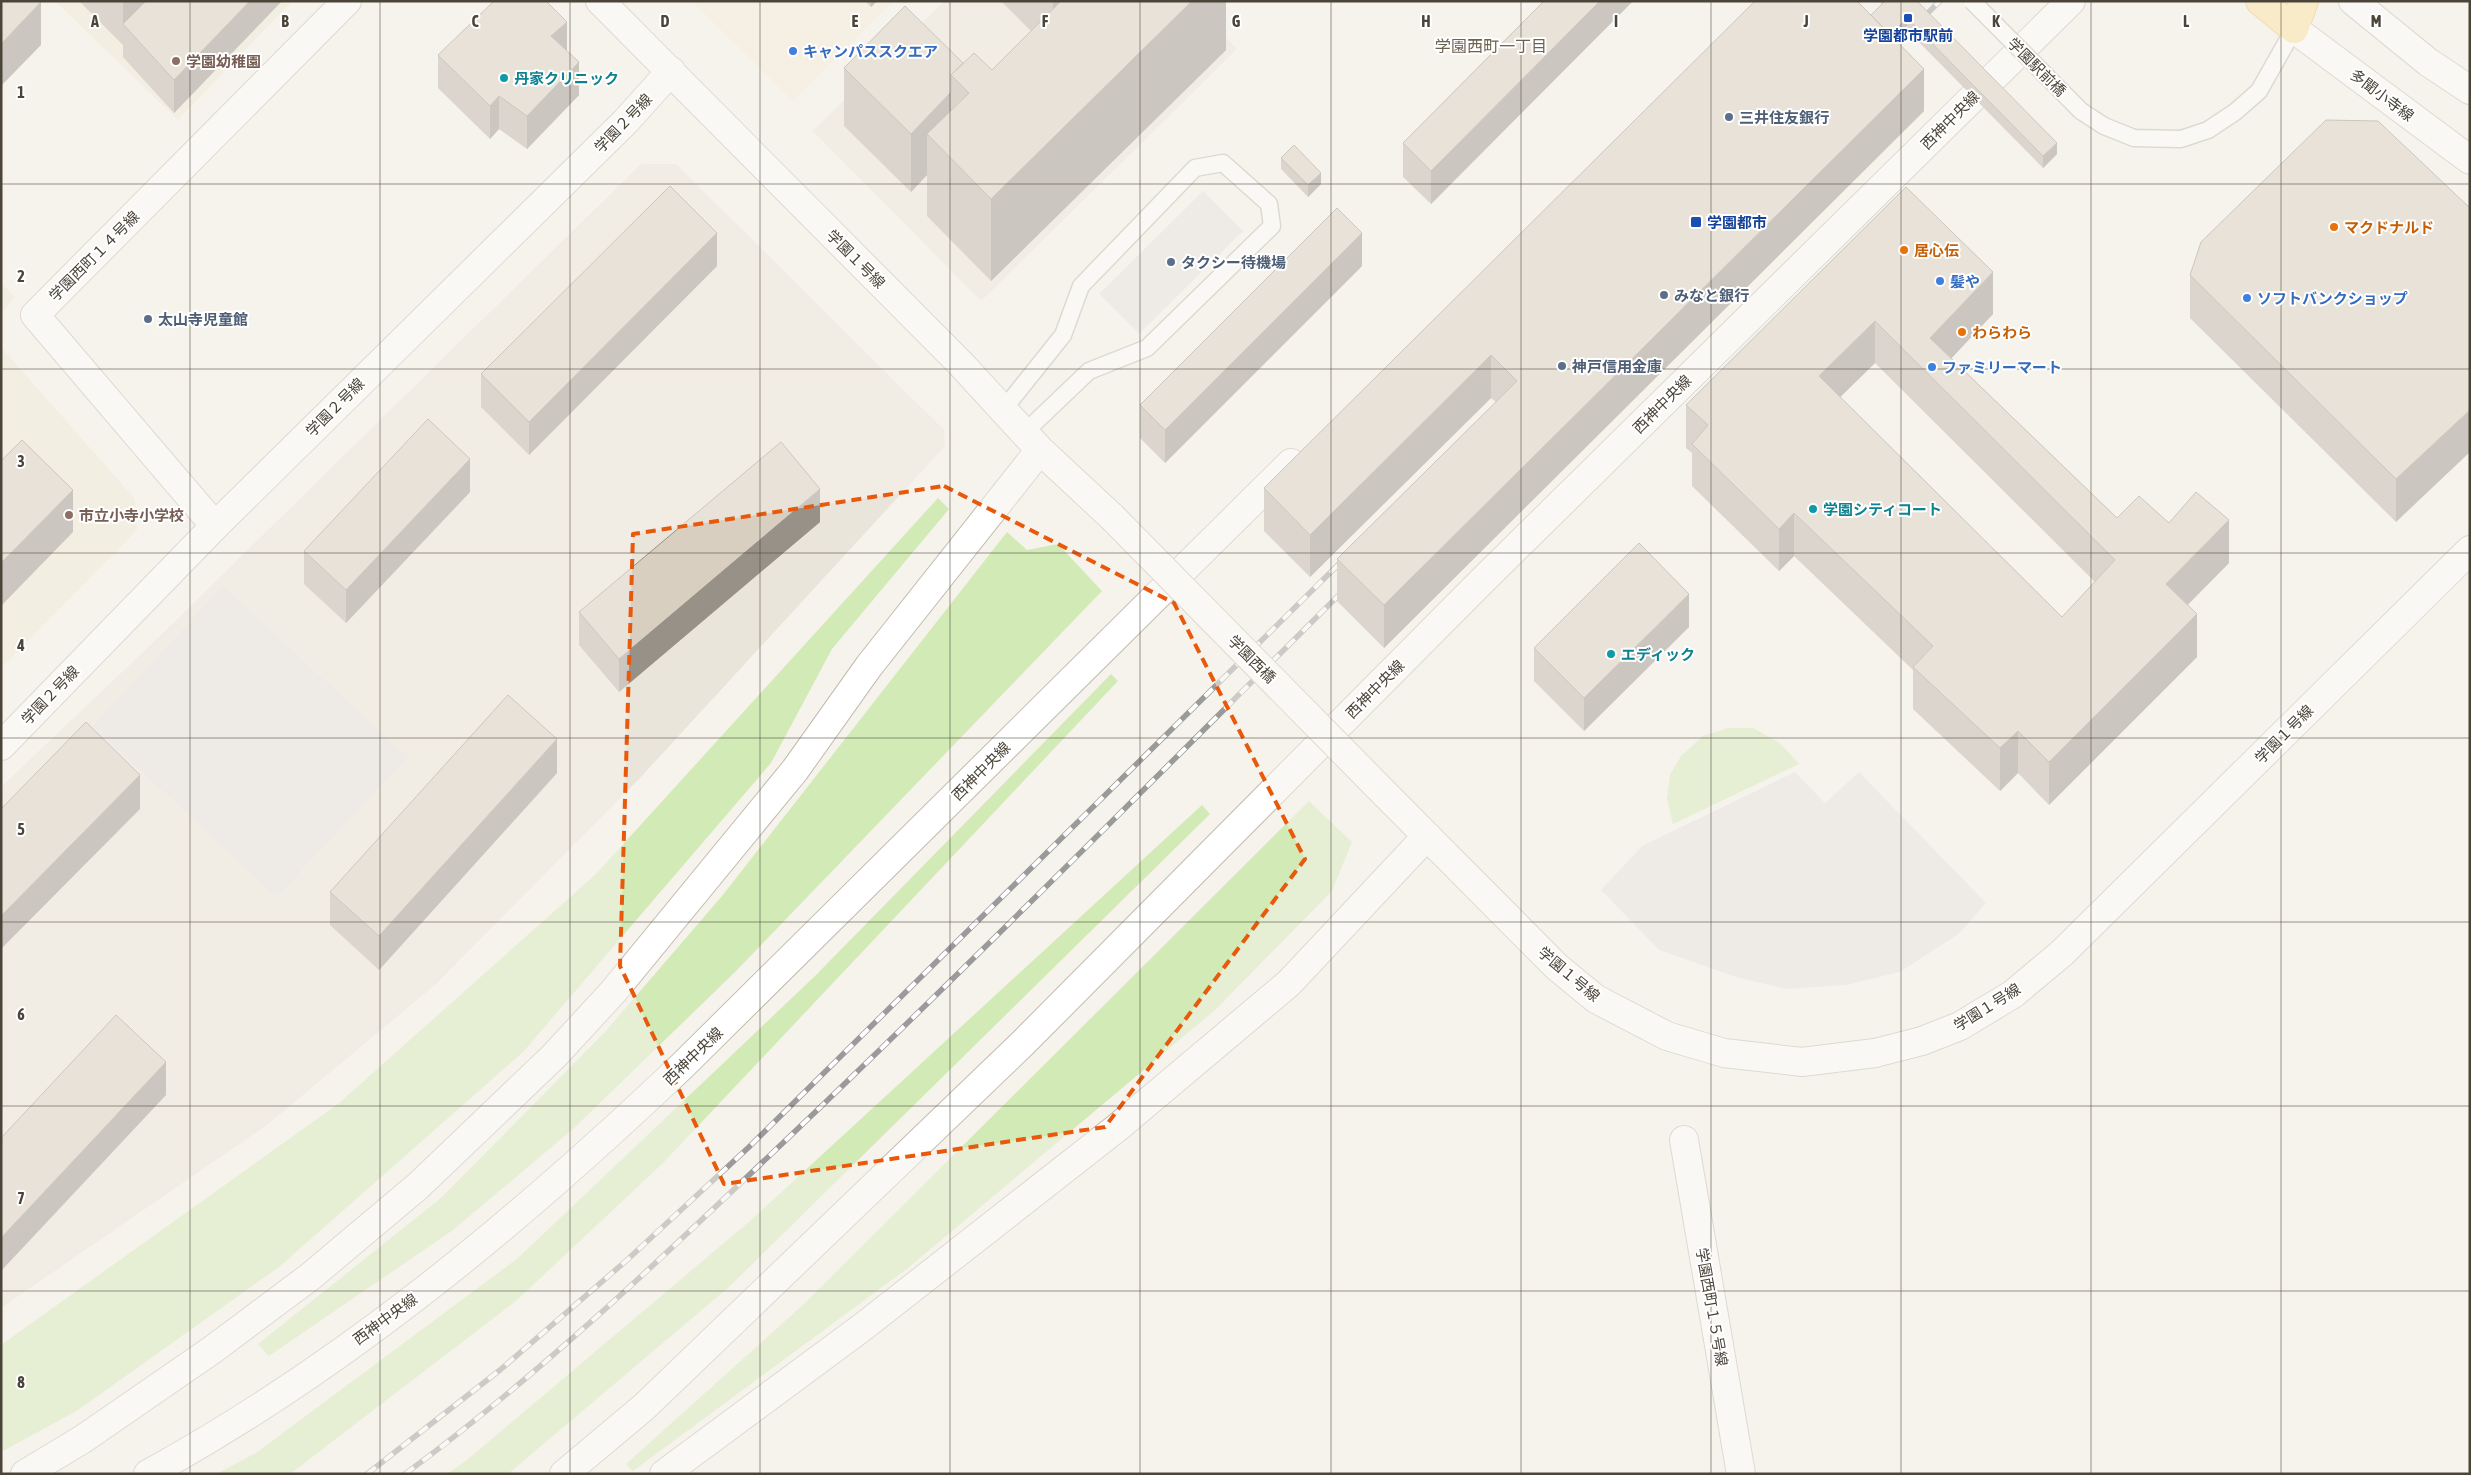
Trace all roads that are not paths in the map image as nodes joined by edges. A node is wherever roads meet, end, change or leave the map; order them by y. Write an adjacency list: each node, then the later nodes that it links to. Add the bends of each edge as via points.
1 (347, 1): 16 (street, 学園西町１４号線, via 36,315)
2 (600, 1): 9 (street, 学園１号線)
3 (1972, 1): 8 (lane, 学園駅前橋, bridge, via 2081,111 2104,126 2134,138 2181,139 2208,130 2235,112 2259,91)
4 (2071, 1): 24 (street, 西神中央線, via 1482,581 1023,1043 644,1407)
5 (2260, 1): 8 (main road)
6 (2304, 1): 8 (main road)
7 (2353, 1): 10 (street, via 2428,62)
8 (2294, 29): 11 (street, 多聞小寺線)
9 (672, 71): 12 (street, 学園１号線); 16 (street, 学園２号線, via 625,122)
10 (2470, 90)
11 (2470, 160)
12 (1003, 410): 13 (street, 学園１号線); 13 (lane, via 1063,335 1081,286 1195,168 1223,163 1269,204 1272,226 1147,348 1089,371)
13 (1032, 441): 15 (street, 学園１号線); 22 (street, via 795,770 613,992 554,1056 418,1186 311,1276 91,1434)
14 (1312, 443): 23 (street, 西神中央線, via 593,1151 452,1269 356,1340 260,1406)
15 (1112, 517): 19 (street, 学園西橋, bridge)
16 (215, 526): 18 (street, 学園２号線)
17 (2470, 550): 20 (street, 学園１号線, via 2062,953 2013,994 1960,1026 1922,1042 1802,1062 1724,1052 1667,1036 1596,999 1557,968)
18 (1, 746)
19 (1393, 802): 20 (street, 学園１号線)
20 (1427, 836): 25 (street, via 1289,983 1118,1127 864,1326)
21 (1684, 1140): 26 (street, 学園西町１５号線)
22 (25, 1474)
23 (148, 1474)
24 (564, 1474)
25 (664, 1474)
26 (1741, 1474)

